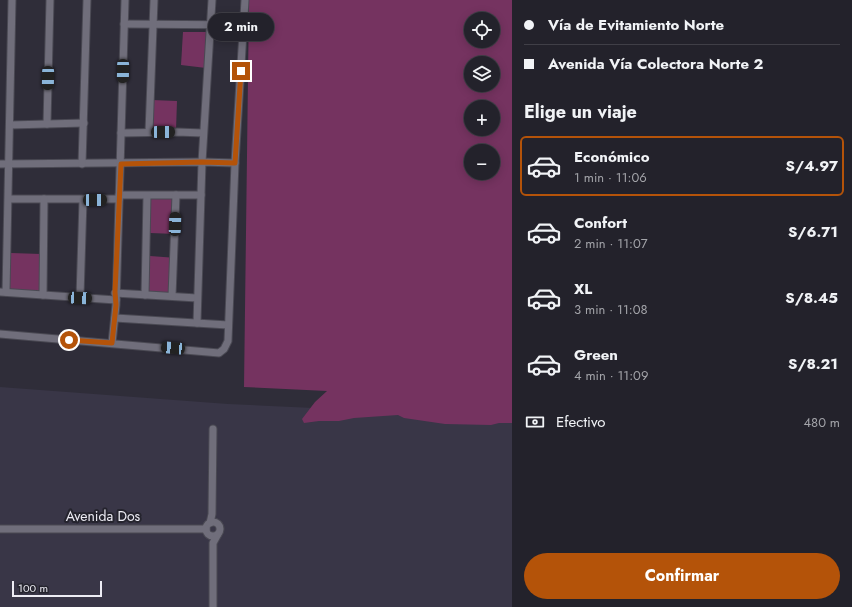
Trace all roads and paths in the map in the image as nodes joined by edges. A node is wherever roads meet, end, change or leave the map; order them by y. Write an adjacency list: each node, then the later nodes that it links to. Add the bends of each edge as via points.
1 (12, 0): 14 (street)
2 (50, 0): 12 (street)
3 (87, 0): 13 (street)
4 (125, 0): 8 (street)
5 (154, 0): 9 (street)
6 (212, 0): 10 (street)
7 (245, 0): 11 (street)
8 (124, 24): 9 (street); 16 (street)
9 (153, 24): 10 (street); 15 (street)
10 (211, 24): 11 (street); 17 (street)
11 (244, 25): 19 (street)
12 (47, 124): 13 (street); 14 (street)
13 (84, 124): 22 (street)
14 (10, 125): 21 (street)
15 (150, 132): 16 (street); 17 (street)
16 (121, 133): 23 (street)
17 (203, 133): 18 (street)
18 (202, 162): 19 (street); 23 (street); 25 (street)
19 (235, 163): 40 (street)
20 (0, 164): 21 (street)
21 (8, 164): 22 (street); 28 (street)
22 (82, 164): 23 (street)
23 (121, 164): 27 (street)
24 (176, 195): 25 (street); 26 (street); 35 (street)
25 (201, 195): 37 (street)
26 (147, 196): 27 (street); 32 (street)
27 (119, 197): 30 (street); 34 (street)
28 (9, 199): 29 (street); 31 (street)
29 (44, 199): 30 (street); 33 (street)
30 (82, 200): 36 (street)
31 (3, 292): 33 (street)
32 (145, 294): 34 (street); 35 (street)
33 (43, 295): 36 (street)
34 (116, 296): 36 (street); 38 (street)
35 (172, 296): 37 (street)
36 (80, 298)
37 (197, 298): 39 (street)
38 (115, 318): 39 (street); 42 (street)
39 (197, 323): 40 (street)
40 (228, 325): 42 (street, via 228,340 224,350 219,352)
41 (0, 334): 42 (street)
42 (112, 343)
43 (213, 429): 44 (street)
44 (210, 528): 45 (street, Avenida Dos); 46 (street, Avenida Dos, via 214,536); 46 (street, via 220,528); 47 (street)
45 (0, 529)
46 (218, 534): 47 (street)
47 (214, 543): 48 (street)
48 (213, 607)

